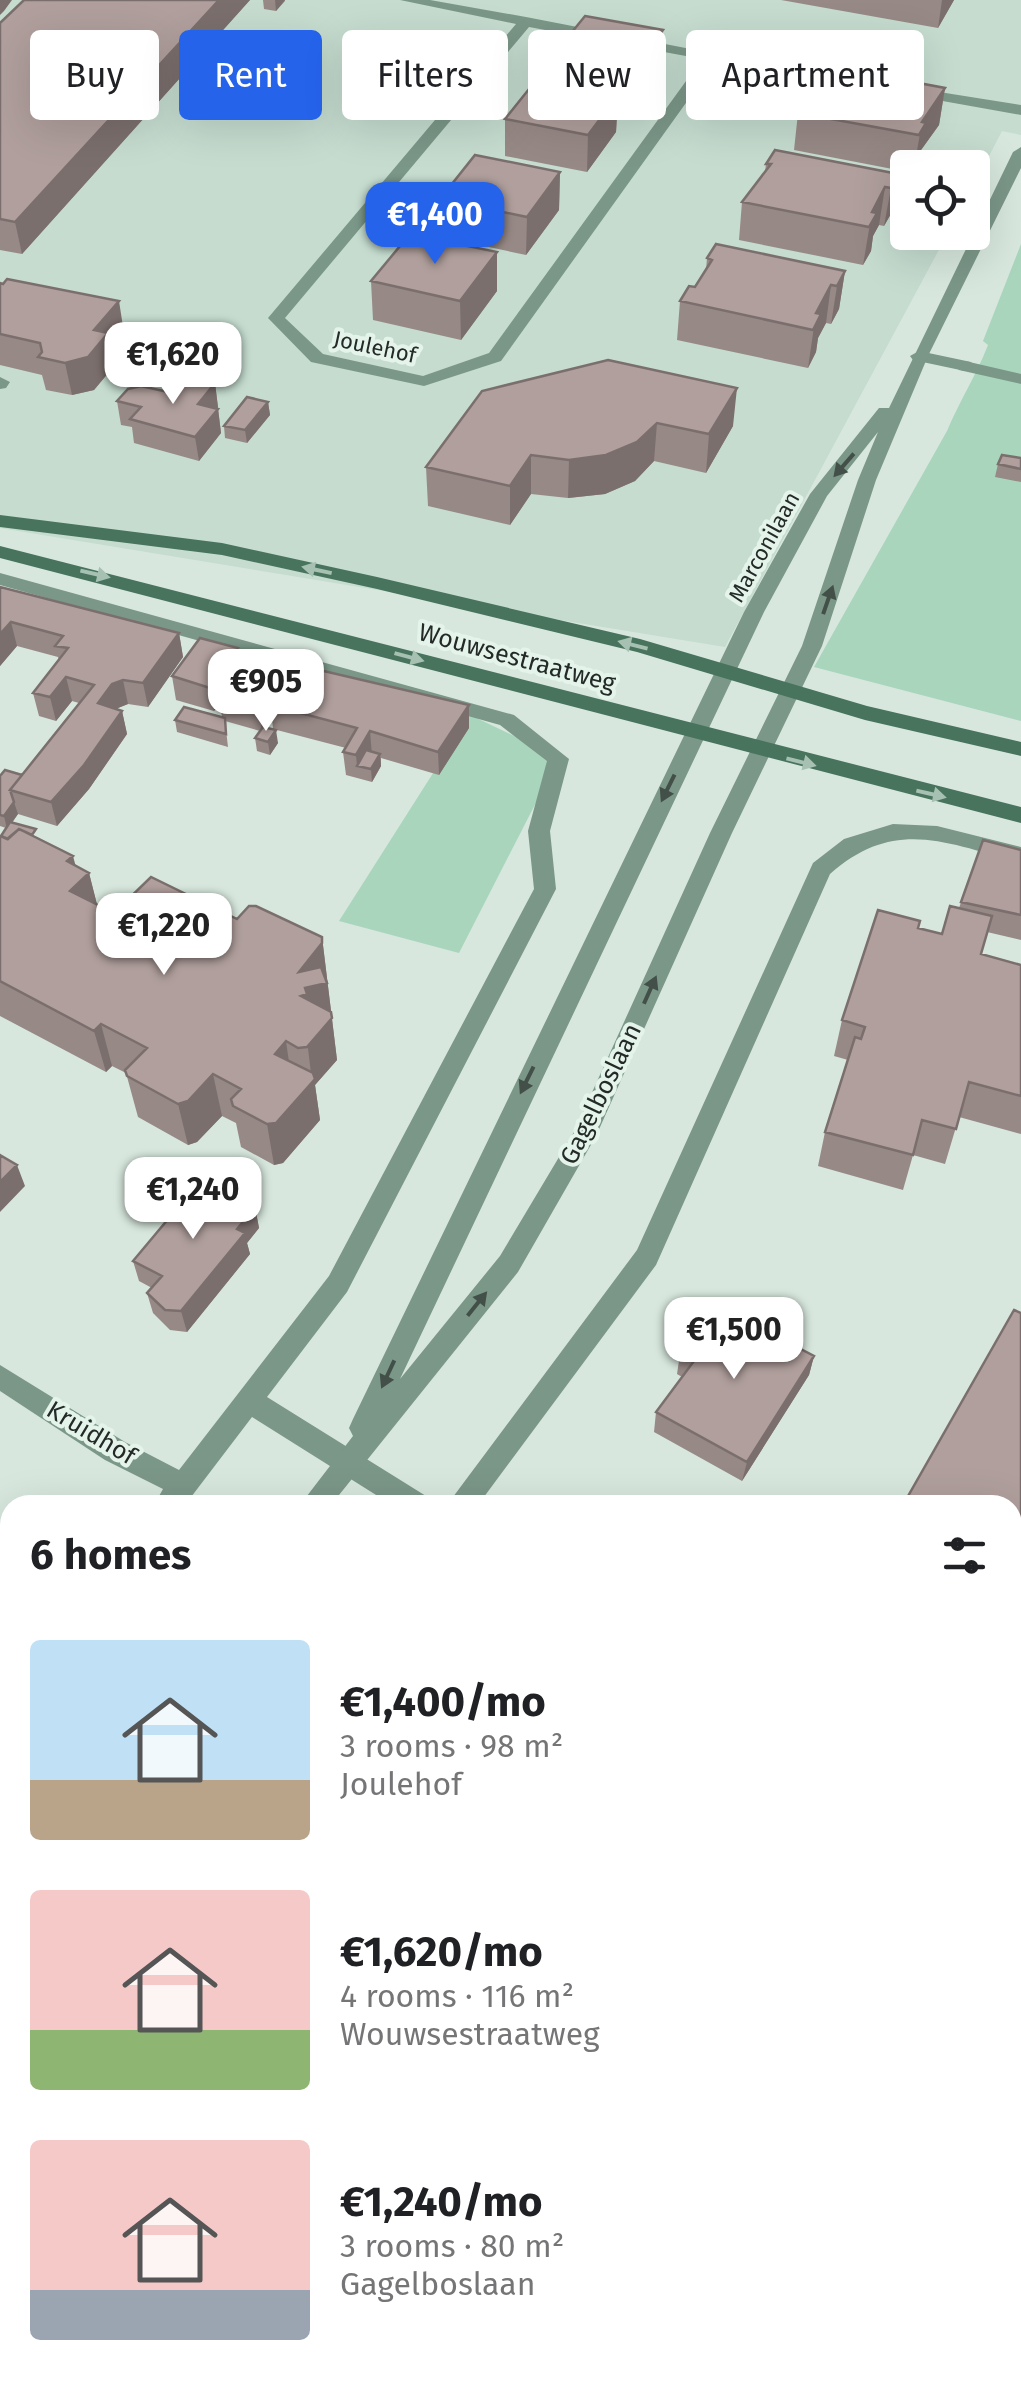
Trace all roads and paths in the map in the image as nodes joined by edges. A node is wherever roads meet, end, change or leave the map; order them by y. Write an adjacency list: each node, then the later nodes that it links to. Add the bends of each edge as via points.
1 (407, 0): 2 (street)
2 (526, 20): 3 (street); 4 (street, Joulehof, via 276,318 317,358 424,380 495,358)
3 (686, 52)
4 (686, 91)
5 (924, 94): 6 (street)
6 (1021, 110)
7 (1021, 152): 8 (street, Marconilaan)
8 (920, 356): 9 (street); 13 (street, Marconilaan, one-way to 13, via 874,430 818,494); 14 (street, Marconilaan, one-way to 8)
9 (1021, 378)
10 (0, 521): 13 (main road, Wouwsestraatweg, one-way to 10, via 222,550)
11 (0, 552): 15 (main road, Wouwsestraatweg, one-way to 15)
12 (0, 579): 21 (street, via 506,720 558,759 540,831 545,889 338,1284)
13 (727, 669): 14 (main road, Wouwsestraatweg); 15 (street, Gagelboslaan)
14 (792, 690): 16 (main road, Wouwsestraatweg); 17 (street, Gagelboslaan)
15 (694, 734): 17 (main road, Wouwsestraatweg); 22 (street, Gagelboslaan, one-way to 22)
16 (1021, 749)
17 (761, 752): 18 (main road, Wouwsestraatweg, one-way to 18); 22 (street, Gagelboslaan, one-way to 17, via 510,1264 584,1136)
18 (1021, 815)
19 (1021, 856): 27 (street, via 931,832 900,832 853,843 822,869 647,1257)
20 (0, 1376): 23 (street, Kruidhof)
21 (250, 1401): 22 (street); 24 (street)
22 (348, 1460): 25 (street, Gagelboslaan); 26 (street)
23 (175, 1495)
24 (177, 1495)
25 (322, 1495)
26 (401, 1495)
27 (468, 1495)

